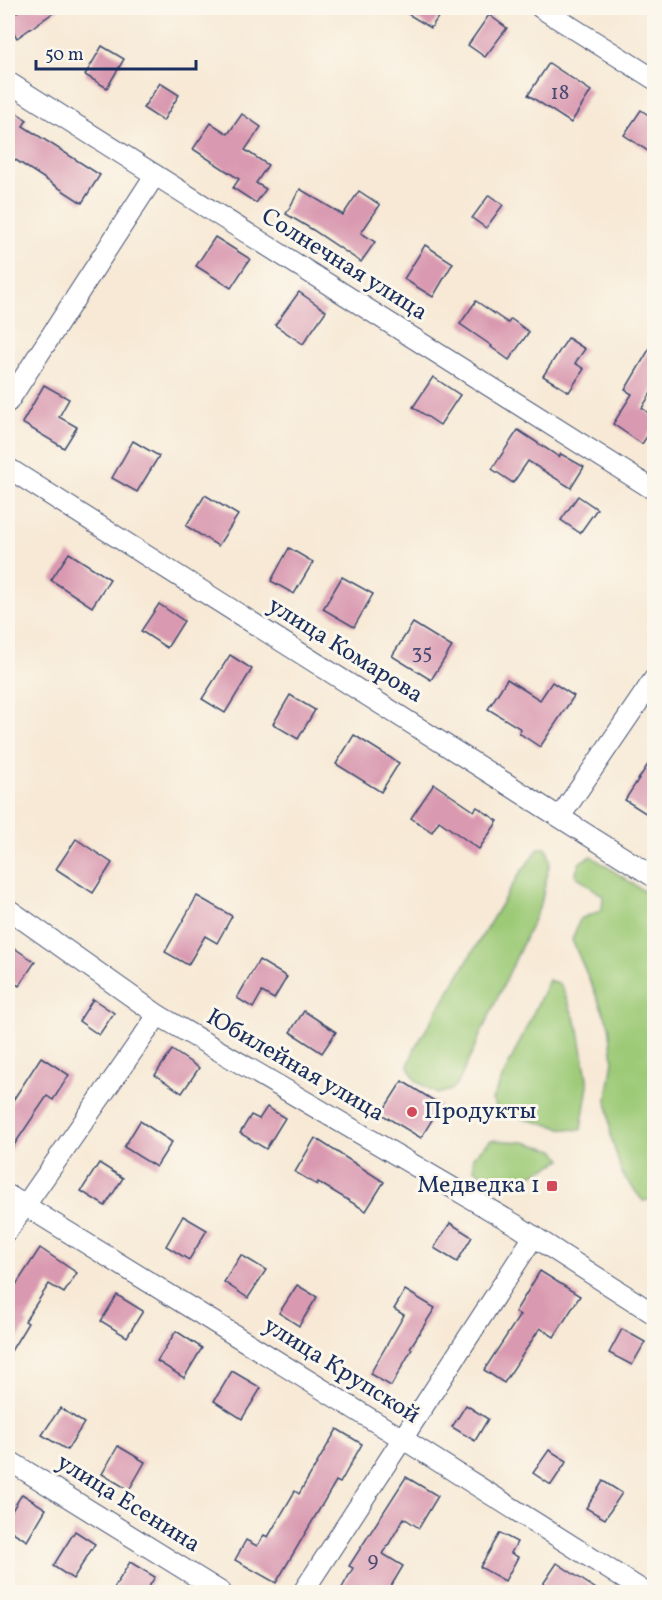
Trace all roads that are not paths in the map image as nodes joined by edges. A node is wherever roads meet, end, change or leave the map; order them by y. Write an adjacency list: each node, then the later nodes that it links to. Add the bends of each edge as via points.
1 (541, 8): 2 (street)
2 (654, 79)
3 (8, 82): 4 (street, Солнечная улица)
4 (155, 175): 5 (street); 7 (street, Солнечная улица)
5 (8, 402)
6 (8, 468): 9 (street, улица Комарова)
7 (654, 490)
8 (654, 679): 9 (street)
9 (560, 817): 10 (street, улица Комарова)
10 (654, 877)
11 (8, 909): 12 (street, Юбилейная улица)
12 (158, 1015): 13 (street); 15 (street, Юбилейная улица)
13 (16, 1201): 14 (street); 17 (street, улица Крупской)
14 (8, 1230)
15 (534, 1236): 16 (street, Юбилейная улица); 17 (street)
16 (654, 1314)
17 (403, 1440): 20 (street); 21 (street, улица Крупской)
18 (8, 1460): 19 (street, улица Есенина)
19 (221, 1593)
20 (303, 1593)
21 (645, 1593)

